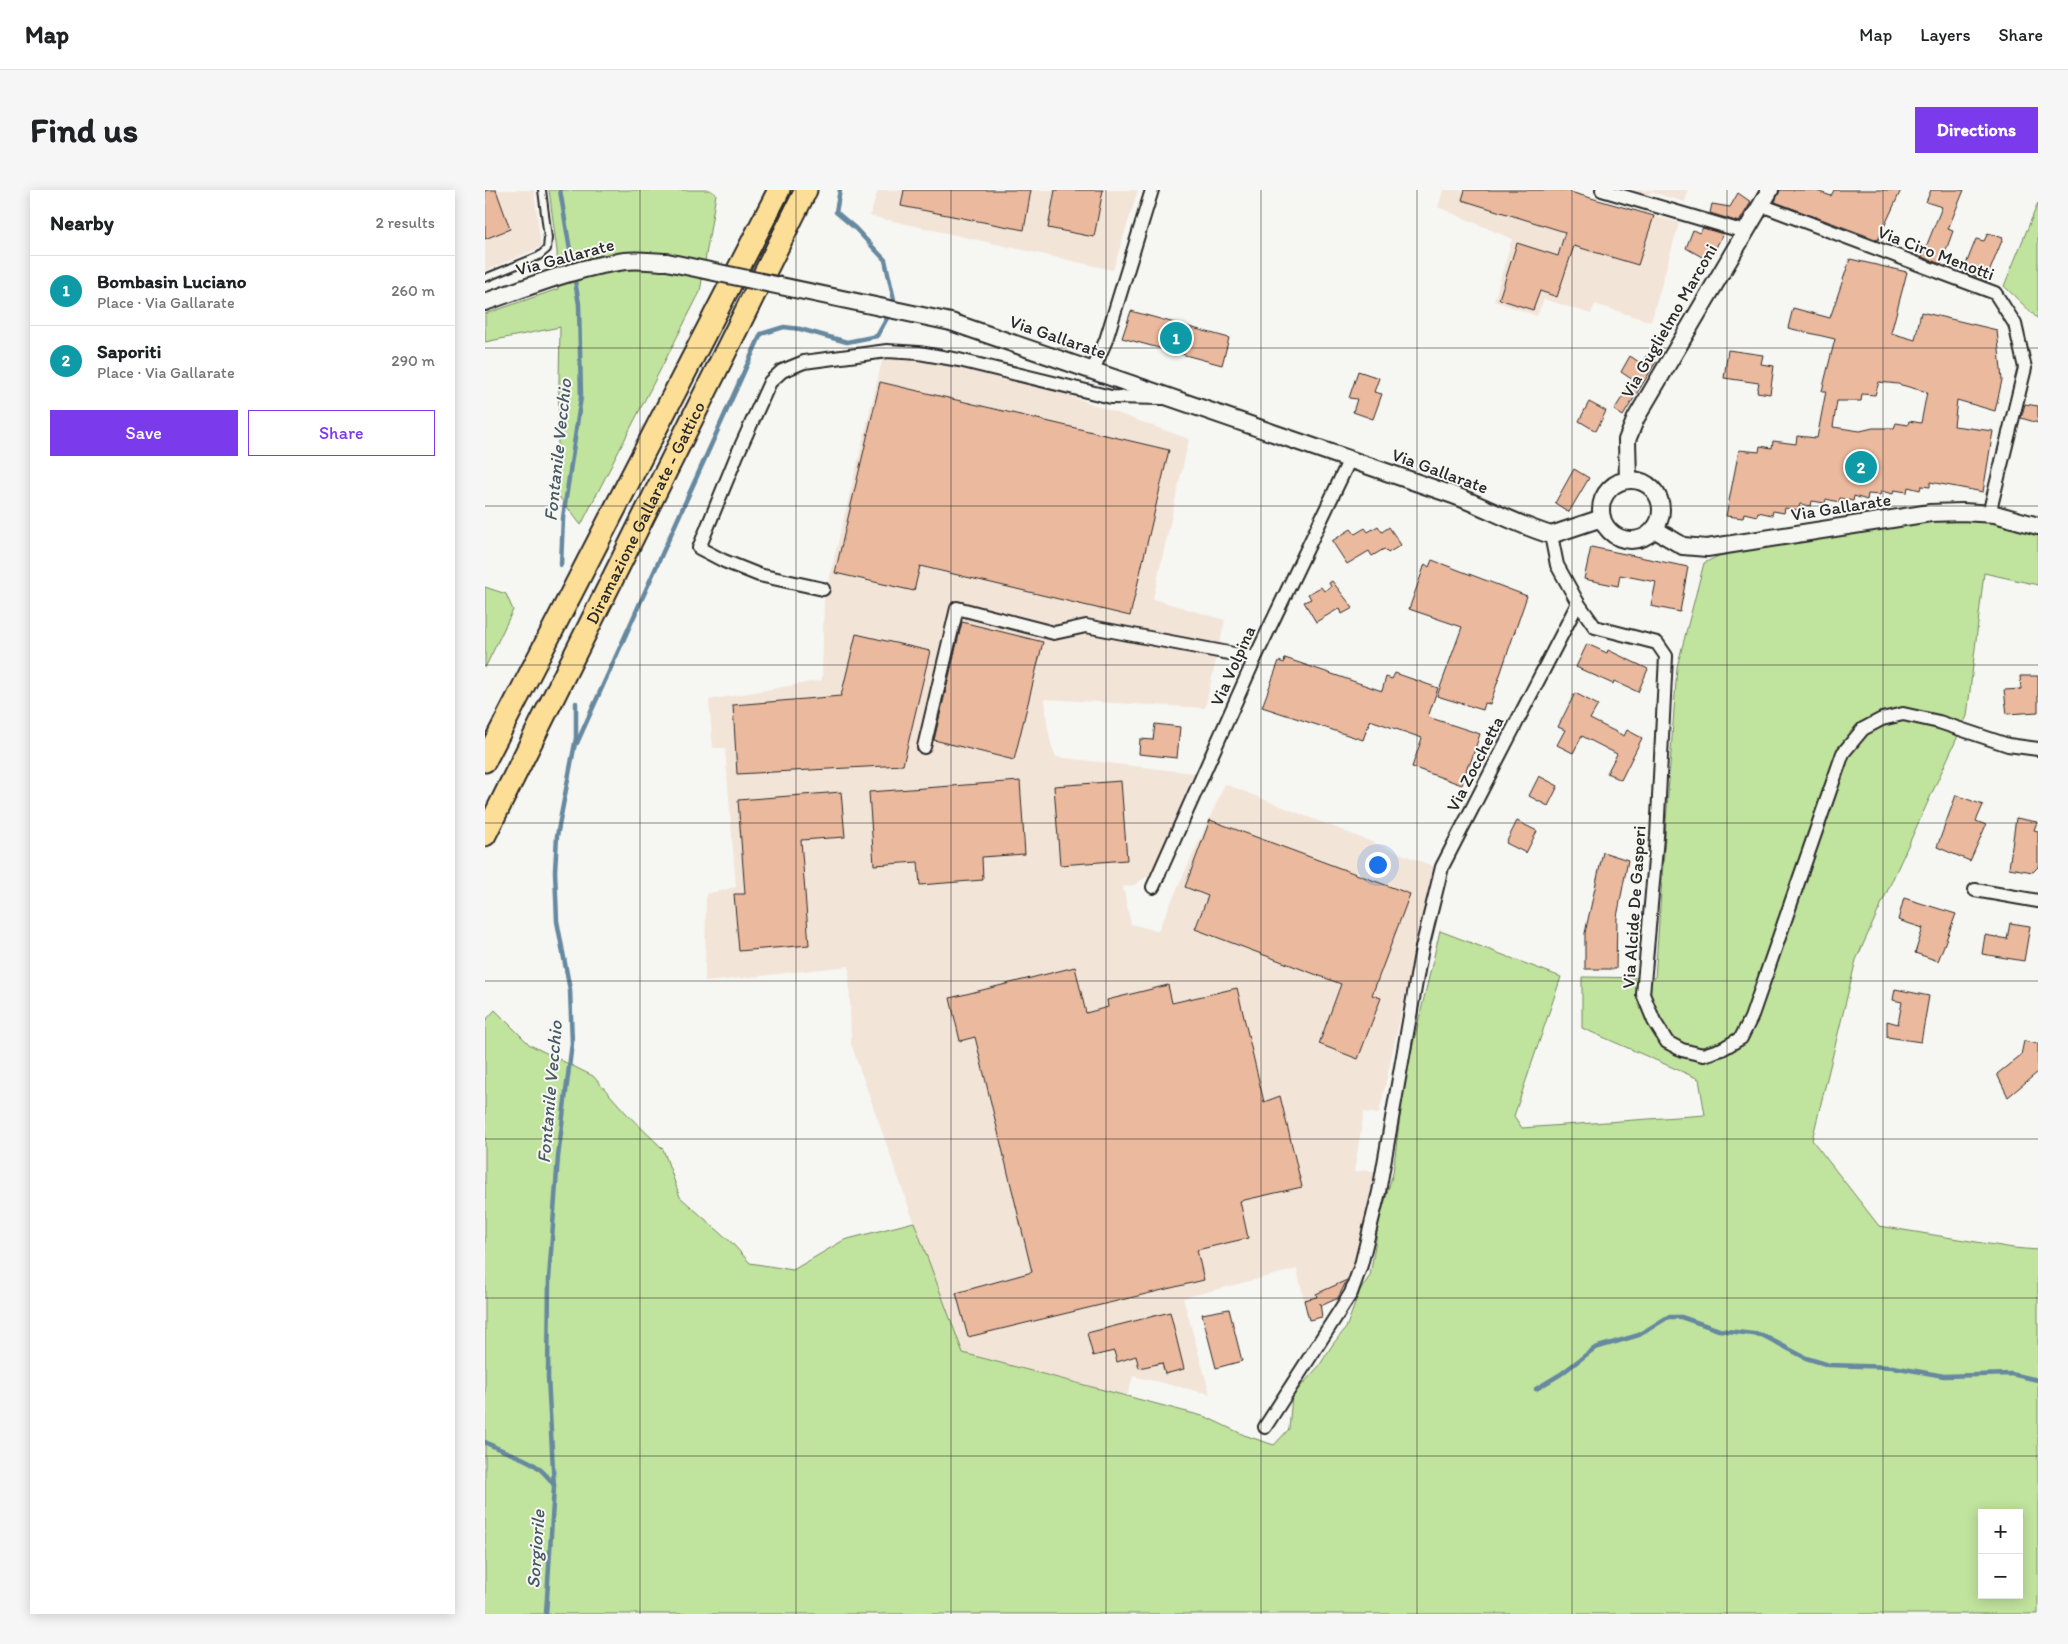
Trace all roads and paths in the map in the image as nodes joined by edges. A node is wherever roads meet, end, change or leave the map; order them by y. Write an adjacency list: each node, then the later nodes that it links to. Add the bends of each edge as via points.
1 (542, 190): 9 (lane, via 547,249 539,256)
2 (779, 190): 25 (highway, Diramazione Gallarate - Gattico)
3 (806, 190): 26 (highway, Diramazione Gallarate - Gattico)
4 (1152, 190): 11 (street, via 1106,340)
5 (1602, 190): 8 (street)
6 (1770, 190): 7 (main road, Via Guglielmo Marconi)
7 (1761, 205): 8 (main road, Via Guglielmo Marconi); 15 (street, Via Ciro Menotti, via 1995,293 2015,324 2025,368)
8 (1745, 232): 14 (main road, Via Guglielmo Marconi, via 1636,418 1627,440)
9 (485, 278)
10 (485, 302): 11 (main road, Via Gallarate, bridge, via 589,268 626,261 667,262 951,322)
11 (1093, 370): 12 (main road, Via Gallarate)
12 (1176, 398): 13 (main road, Via Gallarate); 20 (street, via 1111,397 919,353 833,357 804,362 782,371 770,382 699,548 759,575)
13 (1349, 460): 19 (main road, Via Gallarate, via 1455,496); 22 (street, Via Volpina)
14 (1628, 480): 16 (main road, via 1619,482 1606,493); 18 (main road, via 1645,484 1657,496 1661,513)
15 (1989, 514): 17 (main road, Via Gallarate); 18 (main road, Via Gallarate, via 1930,513 1707,548 1683,546)
16 (1602, 518): 18 (main road, via 1612,534 1629,540 1639,540); 19 (main road)
17 (2038, 526)
18 (1654, 530)
19 (1551, 535): 21 (street, Via Alcide De Gasperi, via 1557,565)
20 (823, 589)
21 (1578, 603): 24 (street, Via Alcide De Gasperi, via 1595,628 1657,643 1666,656 1657,837 1643,994 1653,1022 1667,1042 1682,1050 1703,1055 1741,1038 1751,1018 1843,753 1863,729 1882,719 1903,714 2009,745); 30 (street, Via Zocchetta, via 1442,867 1422,948 1379,1192 1361,1265 1351,1292)
22 (1255, 658): 23 (street, via 1087,626 1054,633 957,608); 27 (street, Via Volpina)
23 (924, 747)
24 (2038, 749)
25 (485, 761)
26 (485, 835)
27 (1153, 887)
28 (1975, 890): 29 (street)
29 (2038, 901)
30 (1265, 1427)

